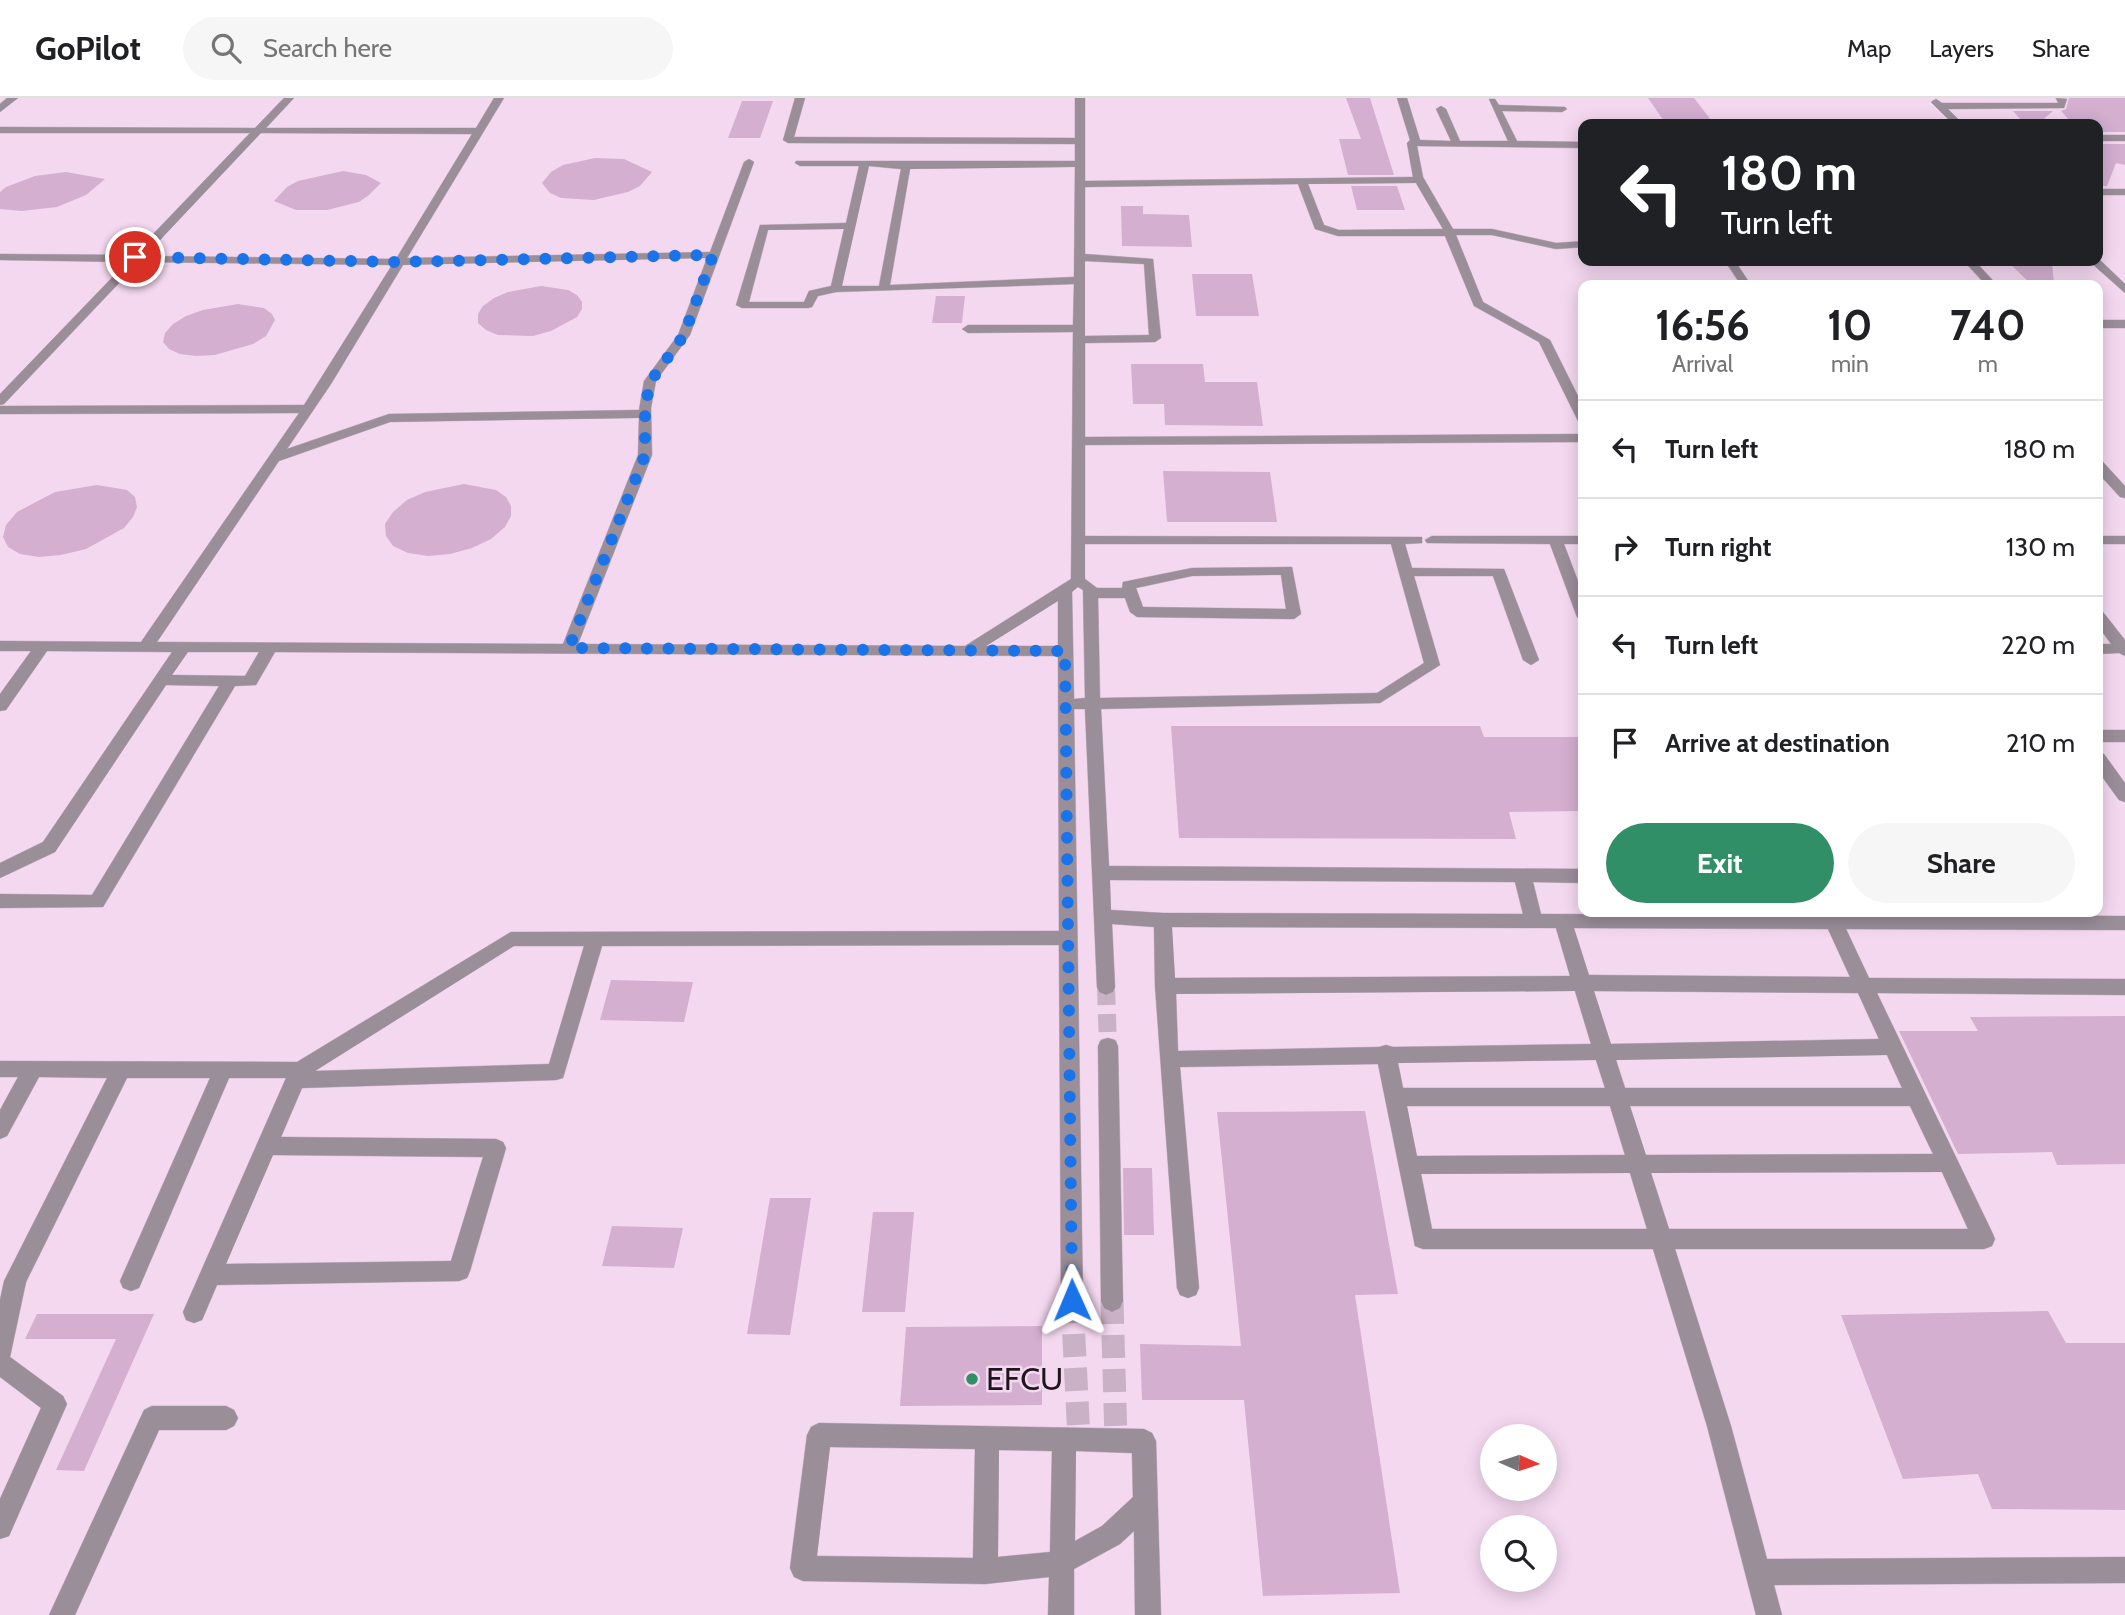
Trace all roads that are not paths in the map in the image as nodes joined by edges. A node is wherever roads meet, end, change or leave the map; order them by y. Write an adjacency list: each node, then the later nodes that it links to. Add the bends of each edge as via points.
1 (13, 98): 12 (lane)
2 (289, 98): 16 (lane)
3 (499, 98): 17 (lane)
4 (800, 98): 20 (lane, via 788,140)
5 (1080, 98): 20 (lane)
6 (1402, 98): 21 (lane)
7 (1490, 98): 10 (lane)
8 (2061, 98): 9 (lane, via 2061,106)
9 (1936, 102): 14 (lane)
10 (1496, 108): 11 (lane); 23 (lane)
11 (1562, 108)
12 (0, 109)
13 (1441, 109): 22 (lane)
14 (1953, 119)
15 (0, 130): 16 (lane)
16 (256, 131): 17 (lane); 40 (lane)
17 (480, 131): 42 (lane)
18 (2103, 138): 19 (lane)
19 (2125, 138)
20 (1081, 141): 28 (lane)
21 (1416, 143): 22 (lane); 30 (lane, via 1412,143)
22 (1457, 144): 23 (lane)
23 (1514, 144): 24 (lane)
24 (1578, 145)
25 (749, 162): 38 (lane)
26 (800, 163): 27 (lane)
27 (865, 163): 29 (lane); 35 (lane)
28 (1081, 164): 29 (lane); 32 (lane)
29 (906, 166): 48 (lane)
30 (1420, 180): 31 (lane); 36 (lane)
31 (1302, 181): 32 (lane); 36 (lane, via 1319,227 1338,233)
32 (1080, 184): 41 (lane)
33 (2103, 192): 34 (lane)
34 (2125, 192)
35 (850, 226): 47 (lane); 47 (lane, via 764,227 742,305 808,304 813,293)
36 (1449, 231): 37 (lane, via 1492,232 1556,246); 56 (lane, via 1478,304 1544,340)
37 (1578, 244)
38 (713, 255): 42 (lane); 58 (lane, via 684,335 650,382)
39 (0, 257): 40 (lane)
40 (135, 257): 42 (lane); 54 (lane)
41 (1080, 257): 46 (lane); 53 (lane, via 1149,261 1155,338)
42 (398, 262): 55 (lane)
43 (1974, 266): 45 (lane)
44 (2100, 266): 49 (lane)
45 (1987, 280)
46 (1080, 281): 48 (lane); 53 (lane)
47 (836, 289): 48 (lane)
48 (884, 289)
49 (2125, 290)
50 (2103, 324): 51 (lane)
51 (2125, 324)
52 (968, 329): 53 (lane)
53 (1079, 334): 60 (lane)
54 (0, 401)
55 (308, 409): 57 (lane); 61 (lane)
56 (1578, 409)
57 (0, 410)
58 (645, 414): 61 (lane, via 389,418); 80 (lane, via 645,455)
59 (1578, 439): 60 (lane)
60 (1079, 441): 64 (lane)
61 (274, 458): 77 (lane)
62 (2103, 470): 63 (lane)
63 (2125, 494)
64 (1078, 540): 65 (lane); 72 (lane)
65 (1398, 540): 66 (lane); 70 (lane)
66 (1555, 540): 67 (lane); 71 (lane)
67 (1578, 540)
68 (2103, 540): 69 (lane)
69 (2125, 540)
70 (1406, 572): 85 (lane, via 1499,572); 89 (lane, via 1432,665 1380,698)
71 (1577, 579)
72 (1078, 588): 73 (lane); 83 (lane); 84 (lane); 89 (lane)
73 (1130, 593): 73 (lane, via 1136,612 1294,614 1287,570 1192,572 1128,585)
74 (2103, 621): 82 (lane)
75 (0, 646): 76 (lane)
76 (43, 646): 77 (lane); 90 (lane)
77 (146, 646): 78 (lane)
78 (184, 646): 79 (lane); 86 (lane)
79 (270, 647): 80 (lane); 87 (lane, via 250,681)
80 (569, 648): 83 (lane)
81 (2103, 649): 82 (lane)
82 (2124, 650)
83 (967, 651): 84 (lane)
84 (1065, 651): 88 (lane)
85 (1531, 660)
86 (161, 680): 87 (lane); 95 (lane, via 49,847)
87 (230, 681): 99 (lane, via 97,902)
88 (1066, 704): 89 (lane); 106 (lane)
89 (1092, 704): 96 (lane)
90 (0, 706)
91 (2103, 736): 92 (lane)
92 (2125, 736)
93 (2103, 765): 94 (lane)
94 (2125, 796)
95 (0, 871)
96 (1100, 873): 97 (lane); 100 (lane)
97 (1522, 876): 98 (lane); 102 (lane)
98 (1578, 876)
99 (0, 901)
100 (1103, 917): 101 (lane); 111 (lane)
101 (1163, 920): 102 (lane); 109 (lane)
102 (1534, 920): 103 (lane)
103 (1563, 921): 104 (lane); 108 (lane)
104 (1833, 923): 105 (lane); 110 (lane)
105 (2125, 923)
106 (1066, 937): 107 (lane); 135 (lane)
107 (595, 939): 122 (lane, via 511,939); 122 (lane, via 556,1072)
108 (1582, 983): 109 (lane); 110 (lane); 115 (lane)
109 (1164, 986): 117 (lane)
110 (1864, 986): 112 (lane); 114 (lane)
111 (1106, 987)
112 (2125, 987)
113 (1108, 1046): 136 (lane)
114 (1893, 1047): 115 (lane); 124 (lane)
115 (1602, 1050): 116 (lane); 125 (lane)
116 (1386, 1053): 117 (lane); 123 (lane)
117 (1169, 1059): 134 (lane)
118 (0, 1069): 119 (lane)
119 (33, 1069): 120 (lane); 126 (lane)
120 (121, 1070): 121 (lane); 138 (lane, via 15,1281)
121 (223, 1070): 122 (lane); 133 (lane)
122 (298, 1075): 127 (lane)
123 (1396, 1097): 125 (lane); 129 (lane)
124 (1917, 1097): 125 (lane); 128 (lane)
125 (1618, 1099): 130 (lane)
126 (0, 1130)
127 (267, 1146): 132 (lane); 132 (lane, via 496,1148 459,1271)
128 (1948, 1163): 130 (lane); 131 (lane, via 1984,1240)
129 (1409, 1165): 130 (lane); 131 (lane, via 1423,1238)
130 (1638, 1165): 131 (lane)
131 (1661, 1237): 148 (lane, via 1719,1426)
132 (210, 1275): 137 (lane)
133 (131, 1280)
134 (1188, 1288)
135 (1072, 1300)
136 (1112, 1301)
137 (194, 1312)
138 (0, 1354)
139 (0, 1363): 144 (lane, via 55,1404)
140 (226, 1418): 149 (lane, via 152,1418)
141 (986, 1438): 142 (lane); 147 (lane); 147 (lane, via 819,1435 803,1568)
142 (1064, 1439): 143 (lane, via 1144,1441); 145 (lane)
143 (1145, 1503): 145 (lane, via 1111,1535); 151 (lane)
144 (0, 1527)
145 (1061, 1563): 147 (lane); 150 (lane)
146 (2125, 1570): 148 (lane)
147 (985, 1571)
148 (1757, 1572): 152 (lane)
149 (62, 1615)
150 (1061, 1615)
151 (1148, 1615)
152 (1769, 1615)

